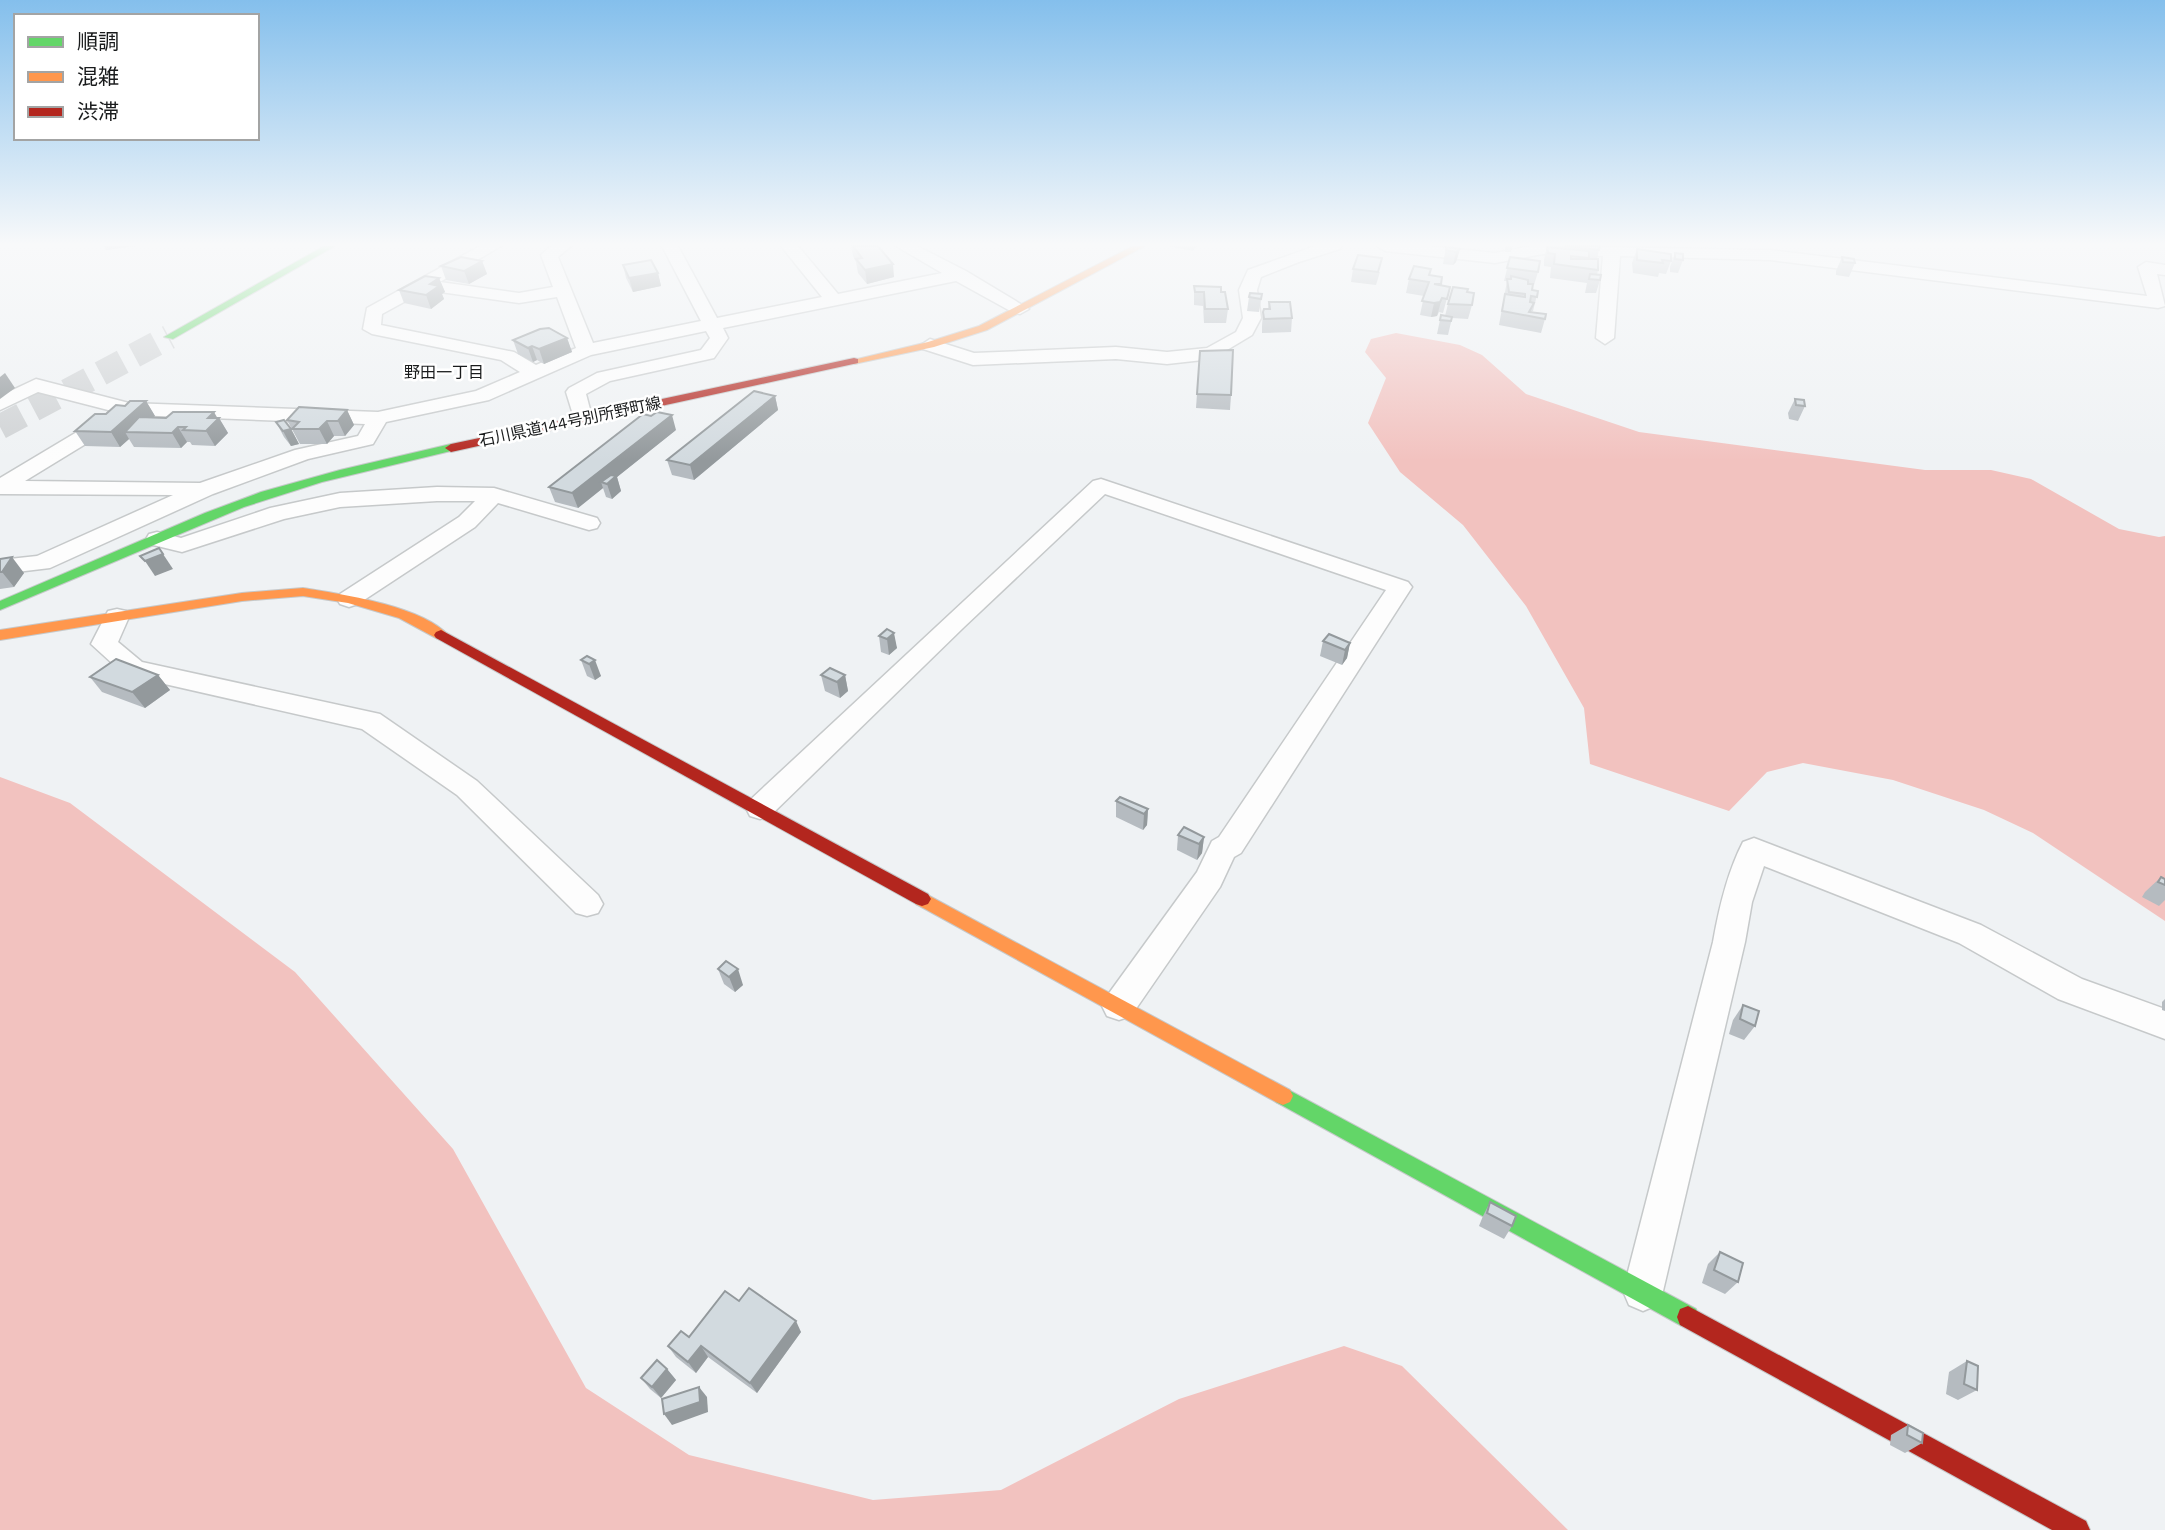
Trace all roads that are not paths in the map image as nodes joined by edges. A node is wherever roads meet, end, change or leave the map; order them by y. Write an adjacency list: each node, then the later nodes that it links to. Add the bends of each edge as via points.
1 (191, 317): 10 (main road)
2 (373, 317): 14 (street, via 373,329 507,356)
3 (573, 317): 13 (street)
4 (709, 317): 9 (street)
5 (755, 317): 9 (street)
6 (1004, 317): 12 (main road, 石川県道144号別所野町線)
7 (1252, 317): 12 (street, via 1243,335 1212,353 1167,358 1116,353 973,359)
8 (1607, 317): 11 (street)
9 (714, 326): 13 (street); 20 (street, via 719,338 707,354 604,377 576,392)
10 (164, 332)
11 (1605, 338)
12 (930, 345): 20 (main road, 石川県道144号別所野町線)
13 (586, 350): 14 (street)
14 (534, 372): 19 (street, via 482,396)
15 (12, 380): 16 (street)
16 (36, 385): 17 (street); 18 (street)
17 (0, 404)
18 (129, 409): 19 (street); 21 (street)
19 (378, 418): 22 (street, via 366,440 302,454)
20 (582, 418): 25 (main road, 石川県道144号別所野町線, via 274,492)
21 (0, 487): 22 (street)
22 (205, 489): 26 (street, via 42,563)
23 (494, 495): 24 (street); 25 (street, via 340,500 278,513 181,545); 27 (street, via 467,522)
24 (589, 523)
25 (157, 539): 28 (main road, 石川県道144号別所野町線, via 40,593)
26 (0, 566)
27 (349, 599): 29 (main road, via 303,592); 31 (main road, via 404,615)
28 (0, 606)
29 (117, 617): 30 (main road); 32 (street, via 104,644 134,669 370,721 467,788)
30 (0, 635)
31 (760, 808): 33 (main road); 33 (street, via 1101,486 1400,587 1230,845 1223,849 1209,879)
32 (587, 904)
33 (1119, 1006): 35 (main road)
34 (2165, 1024): 35 (street, via 2070,989 1970,934 1754,849 1736,902)
35 (1643, 1291): 36 (main road)
36 (2077, 1530)

